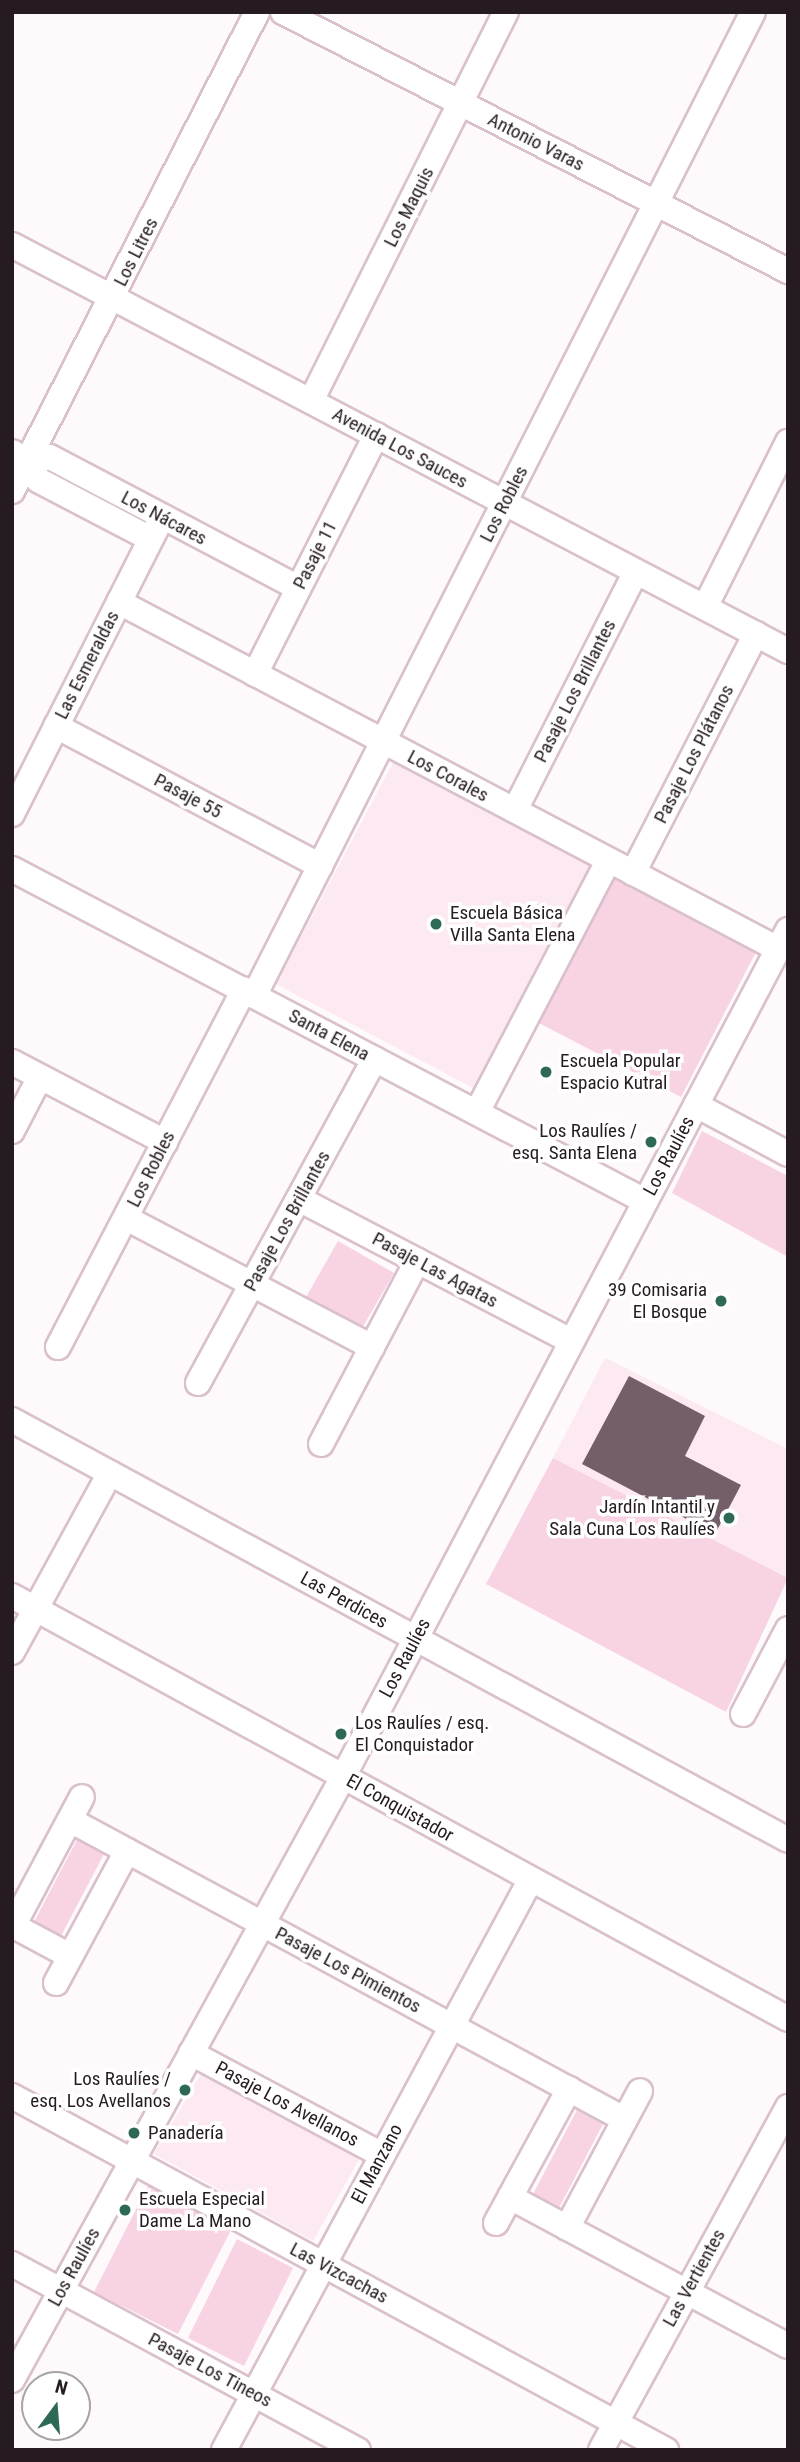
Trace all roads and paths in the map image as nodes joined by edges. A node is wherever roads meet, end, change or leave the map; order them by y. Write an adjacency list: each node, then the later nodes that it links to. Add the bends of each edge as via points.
1 (257, 12): 9 (street, Los Litres)
2 (284, 12): 5 (street, Antonio Varas)
3 (506, 12): 5 (street, Los Maquis)
4 (753, 12): 6 (street, Los Robles)
5 (461, 103): 6 (street, Antonio Varas); 10 (street, Los Maquis)
6 (656, 204): 8 (street, Antonio Varas); 15 (street, Los Robles)
7 (12, 245): 9 (street, Avenida Los Sauces)
8 (788, 271)
9 (113, 298): 10 (street, Avenida Los Sauces); 13 (street, Los Litres)
10 (311, 401): 11 (street, Avenida Los Sauces)
11 (376, 435): 15 (street, Avenida Los Sauces); 19 (street, Pasaje 11)
12 (788, 442): 21 (street)
13 (20, 456): 14 (street, Los Litres); 16 (street, Los Nácares, via 50,457); 17 (street, Los Nácares, via 38,480)
14 (12, 491)
15 (504, 503): 18 (street, Avenida Los Sauces); 26 (street, Los Robles)
16 (162, 517): 17 (street, Las Esmeraldas); 19 (street, Los Nácares)
17 (150, 539): 20 (street, Las Esmeraldas)
18 (636, 572): 21 (street, Avenida Los Sauces); 27 (street, Pasaje Los Brillantes)
19 (298, 588): 24 (street, Pasaje 11)
20 (119, 602): 24 (street, Los Corales); 25 (street, Las Esmeraldas)
21 (705, 607): 22 (street, Avenida Los Sauces)
22 (756, 634): 23 (street, Avenida Los Sauces); 32 (street, Pasaje Los Plátanos)
23 (788, 651)
24 (255, 674): 26 (street, Los Corales)
25 (56, 726): 28 (street, Las Esmeraldas); 30 (street, Pasaje 55)
26 (383, 741): 27 (street, Los Corales); 30 (street, Los Robles)
27 (515, 810): 29 (street, Los Corales)
28 (12, 814)
29 (609, 860): 32 (street, Los Corales); 39 (street)
30 (320, 866): 34 (street, Los Robles)
31 (12, 869): 34 (street, Santa Elena)
32 (633, 873): 33 (street, Los Corales)
33 (783, 939): 38 (street, Los Raulíes)
34 (249, 993): 35 (street, Santa Elena); 41 (street, Los Robles)
35 (375, 1059): 39 (street, Santa Elena); 43 (street, Pasaje Los Brillantes)
36 (12, 1062): 37 (street)
37 (40, 1077): 40 (street); 41 (street)
38 (695, 1105): 42 (street); 44 (street, Los Raulíes)
39 (477, 1112): 44 (street, Santa Elena)
40 (12, 1130)
41 (165, 1142): 45 (street, Los Robles)
42 (788, 1154)
43 (299, 1199): 46 (street, Pasaje Las Agatas); 47 (street, Pasaje Los Brillantes)
44 (645, 1200): 48 (street, Los Raulíes)
45 (126, 1218): 47 (street); 50 (street, Los Robles)
46 (418, 1261): 48 (street, Pasaje Las Agatas); 49 (street)
47 (252, 1284): 49 (street); 51 (street, Pasaje Los Brillantes)
48 (571, 1342): 58 (street, Los Raulíes)
49 (372, 1347): 53 (street)
50 (58, 1348)
51 (198, 1383)
52 (12, 1420): 54 (street, Las Perdices)
53 (321, 1444)
54 (110, 1473): 56 (street); 58 (street, Las Perdices)
55 (12, 1596): 56 (street, El Conquistador)
56 (36, 1609): 59 (street); 61 (street, El Conquistador)
57 (788, 1629): 60 (street)
58 (415, 1639): 61 (street, Los Raulíes); 64 (street, Las Perdices)
59 (12, 1652)
60 (743, 1714)
61 (342, 1777): 66 (street, El Conquistador); 67 (street, Los Raulíes)
62 (82, 1797): 63 (street)
63 (70, 1820): 65 (street, Pasaje Los Pimientos); 68 (street)
64 (788, 1840)
65 (127, 1851): 67 (street, Pasaje Los Pimientos); 69 (street)
66 (531, 1879): 71 (street, El Conquistador); 72 (street, El Manzano)
67 (262, 1923): 72 (street, Pasaje Los Pimientos); 73 (street, Los Raulíes)
68 (13, 1925): 69 (street)
69 (70, 1956): 70 (street)
70 (55, 1983)
71 (788, 2019)
72 (452, 2026): 74 (street, Pasaje Los Pimientos); 79 (street, El Manzano)
73 (191, 2053): 79 (street, Pasaje Los Avellanos); 80 (street, Los Raulíes)
74 (569, 2089): 78 (street, Pasaje Los Pimientos); 81 (street)
75 (640, 2091): 78 (street)
76 (12, 2096): 80 (street, Las Vizcachas)
77 (788, 2107): 87 (street, Las Vertientes)
78 (624, 2119): 83 (street)
79 (382, 2155): 85 (street, El Manzano)
80 (132, 2161): 85 (street, Las Vizcachas); 86 (street, Los Raulíes)
81 (510, 2197): 82 (street); 83 (street)
82 (496, 2223)
83 (567, 2228): 87 (street)
84 (12, 2264): 86 (street, Pasaje Los Tineos)
85 (323, 2264): 90 (street, El Manzano); 91 (street, Las Vizcachas)
86 (62, 2290): 89 (street, Los Raulíes); 90 (street, Pasaje Los Tineos)
87 (687, 2292): 88 (street); 91 (street, Las Vertientes)
88 (788, 2346)
89 (12, 2380)
90 (254, 2394): 92 (street, El Manzano); 93 (street, Pasaje Los Tineos)
91 (616, 2423): 94 (street, Las Vertientes); 95 (street, Las Vizcachas)
92 (224, 2450)
93 (358, 2450)
94 (601, 2450)
95 (666, 2450)

